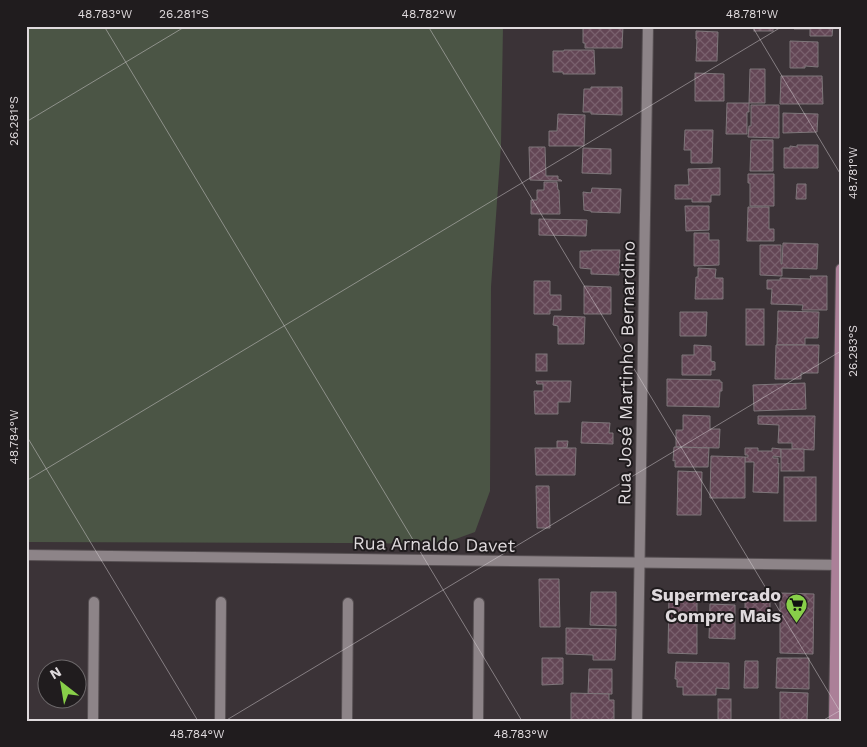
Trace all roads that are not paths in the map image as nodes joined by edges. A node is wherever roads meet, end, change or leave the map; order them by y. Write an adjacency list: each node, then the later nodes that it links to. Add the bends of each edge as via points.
1 (648, 26): 4 (street, Rua José Martinho Bernardino)
2 (841, 269): 5 (street)
3 (26, 555): 4 (street, Rua Arnaldo Davet)
4 (639, 562): 5 (street, Rua Arnaldo Davet); 14 (street, Rua José Martinho Bernardino)
5 (839, 565): 15 (street)
6 (94, 602): 10 (street)
7 (221, 602): 11 (street)
8 (479, 603): 13 (street)
9 (348, 604): 12 (street)
10 (93, 721)
11 (220, 721)
12 (347, 721)
13 (478, 721)
14 (637, 721)
15 (834, 721)

